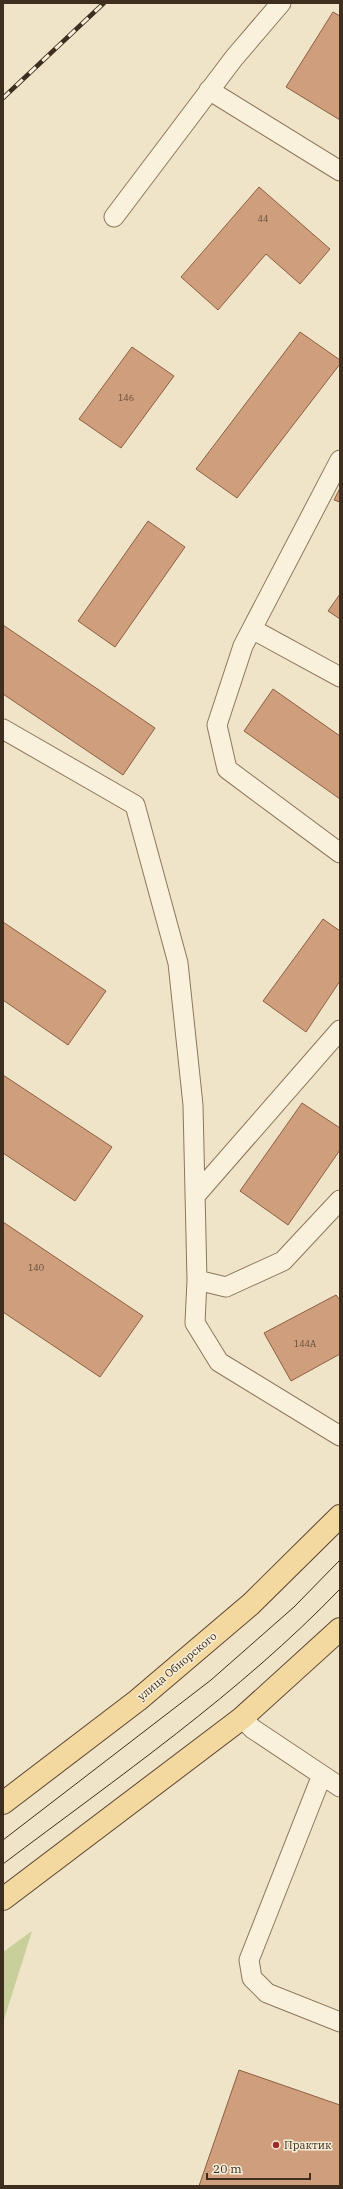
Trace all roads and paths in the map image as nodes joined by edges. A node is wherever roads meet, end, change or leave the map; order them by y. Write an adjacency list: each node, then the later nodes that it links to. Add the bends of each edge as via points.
1 (281, 3): 2 (lane)
2 (209, 90): 3 (lane); 4 (lane)
3 (340, 171)
4 (114, 217)
5 (340, 460): 6 (lane)
6 (252, 629): 7 (lane); 9 (lane, via 243,646 217,725 227,769)
7 (340, 677)
8 (3, 728): 11 (lane, via 135,805 178,963 193,1105)
9 (340, 853)
10 (340, 1030): 11 (lane)
11 (195, 1196): 13 (lane)
12 (340, 1200): 13 (lane, via 283,1261 226,1287)
13 (196, 1280): 14 (lane, via 195,1322 219,1362)
14 (340, 1436)
15 (340, 1516): 20 (main road, улица Обнорского, via 250,1604 138,1700)
16 (340, 1629): 17 (main road)
17 (248, 1724): 18 (lane); 21 (main road)
18 (322, 1775): 19 (lane); 22 (lane, via 249,1960 252,1978 267,1993)
19 (340, 1787)
20 (3, 1803)
21 (3, 1899)
22 (340, 2022)

